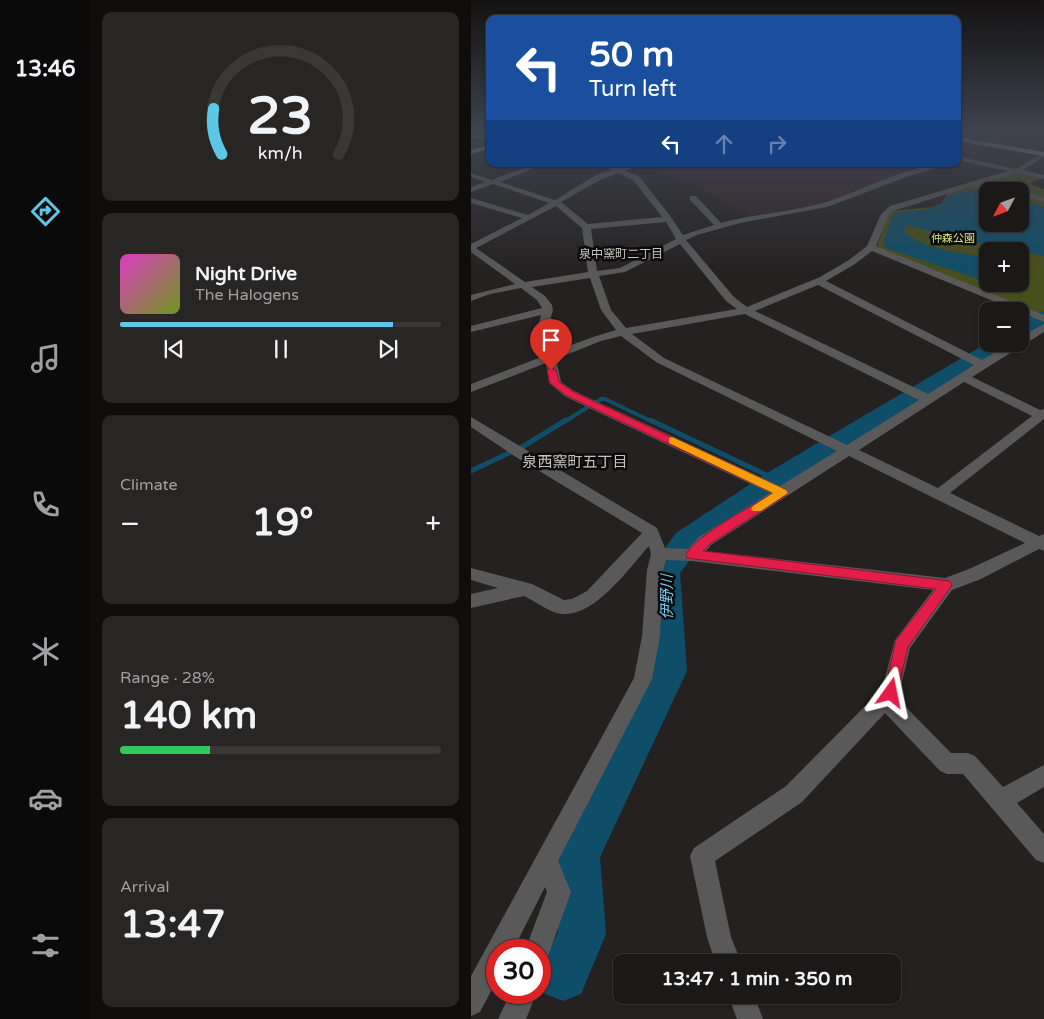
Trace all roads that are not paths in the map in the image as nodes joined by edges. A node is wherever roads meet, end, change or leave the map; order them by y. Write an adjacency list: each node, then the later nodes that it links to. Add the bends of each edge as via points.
1 (483, 180): 7 (street)
2 (499, 180): 7 (street)
3 (596, 180): 15 (street)
4 (637, 180): 17 (street)
5 (892, 180): 18 (street, via 825,205)
6 (985, 180): 10 (street)
7 (492, 182): 9 (street); 15 (street)
8 (979, 186): 10 (street)
9 (471, 190)
10 (946, 192): 22 (street, via 893,208 885,214)
11 (1029, 196): 14 (street)
12 (693, 198): 18 (street)
13 (471, 200): 16 (street)
14 (1044, 200)
15 (557, 203): 16 (street); 19 (street)
16 (529, 218): 21 (street)
17 (668, 219): 19 (street); 20 (street)
18 (719, 226): 20 (street)
19 (586, 228): 23 (street)
20 (681, 240): 23 (street, via 622,270); 28 (street, via 730,299)
21 (471, 247): 25 (street)
22 (871, 247): 24 (street); 29 (street)
23 (593, 273): 25 (street); 32 (street, via 606,310)
24 (818, 281): 28 (street); 36 (street)
25 (523, 286): 26 (street); 27 (street, via 541,298)
26 (471, 298)
27 (548, 310): 31 (street); 35 (street, via 543,322)
28 (746, 311): 32 (street); 39 (street)
29 (1039, 317)
30 (1044, 327): 33 (street)
31 (471, 329)
32 (623, 332): 35 (street); 42 (street, via 673,367)
33 (1029, 336)
34 (1003, 352): 36 (street)
35 (549, 357): 38 (street); 43 (street, via 555,383 585,401)
36 (982, 365): 37 (street)
37 (963, 377): 39 (street); 40 (street)
38 (471, 388)
39 (927, 399): 42 (street)
40 (1042, 414): 44 (street)
41 (471, 422): 45 (street)
42 (847, 451): 43 (street); 44 (street)
43 (782, 493): 48 (street, via 705,541)
44 (939, 494): 46 (street)
45 (652, 532): 47 (street); 51 (street, via 593,596 575,606 562,607)
46 (1043, 543): 50 (street)
47 (659, 554): 48 (street); 57 (street, via 643,680)
48 (692, 554): 50 (street)
49 (471, 574): 51 (street)
50 (946, 585): 53 (street, via 901,645 891,693)
51 (526, 589): 52 (street)
52 (471, 601)
53 (885, 699): 55 (street, via 947,764 968,763); 60 (street, via 794,794 702,856 719,937)
54 (1044, 775): 55 (street)
55 (1000, 802): 56 (street)
56 (1044, 852)
57 (547, 862): 58 (street); 59 (street, via 559,892)
58 (505, 939)
59 (542, 939)
60 (726, 954)
61 (486, 975): 62 (street)
62 (471, 1003)
63 (519, 1004): 65 (street)
64 (744, 1004): 66 (street)
65 (511, 1019)
66 (750, 1019)

